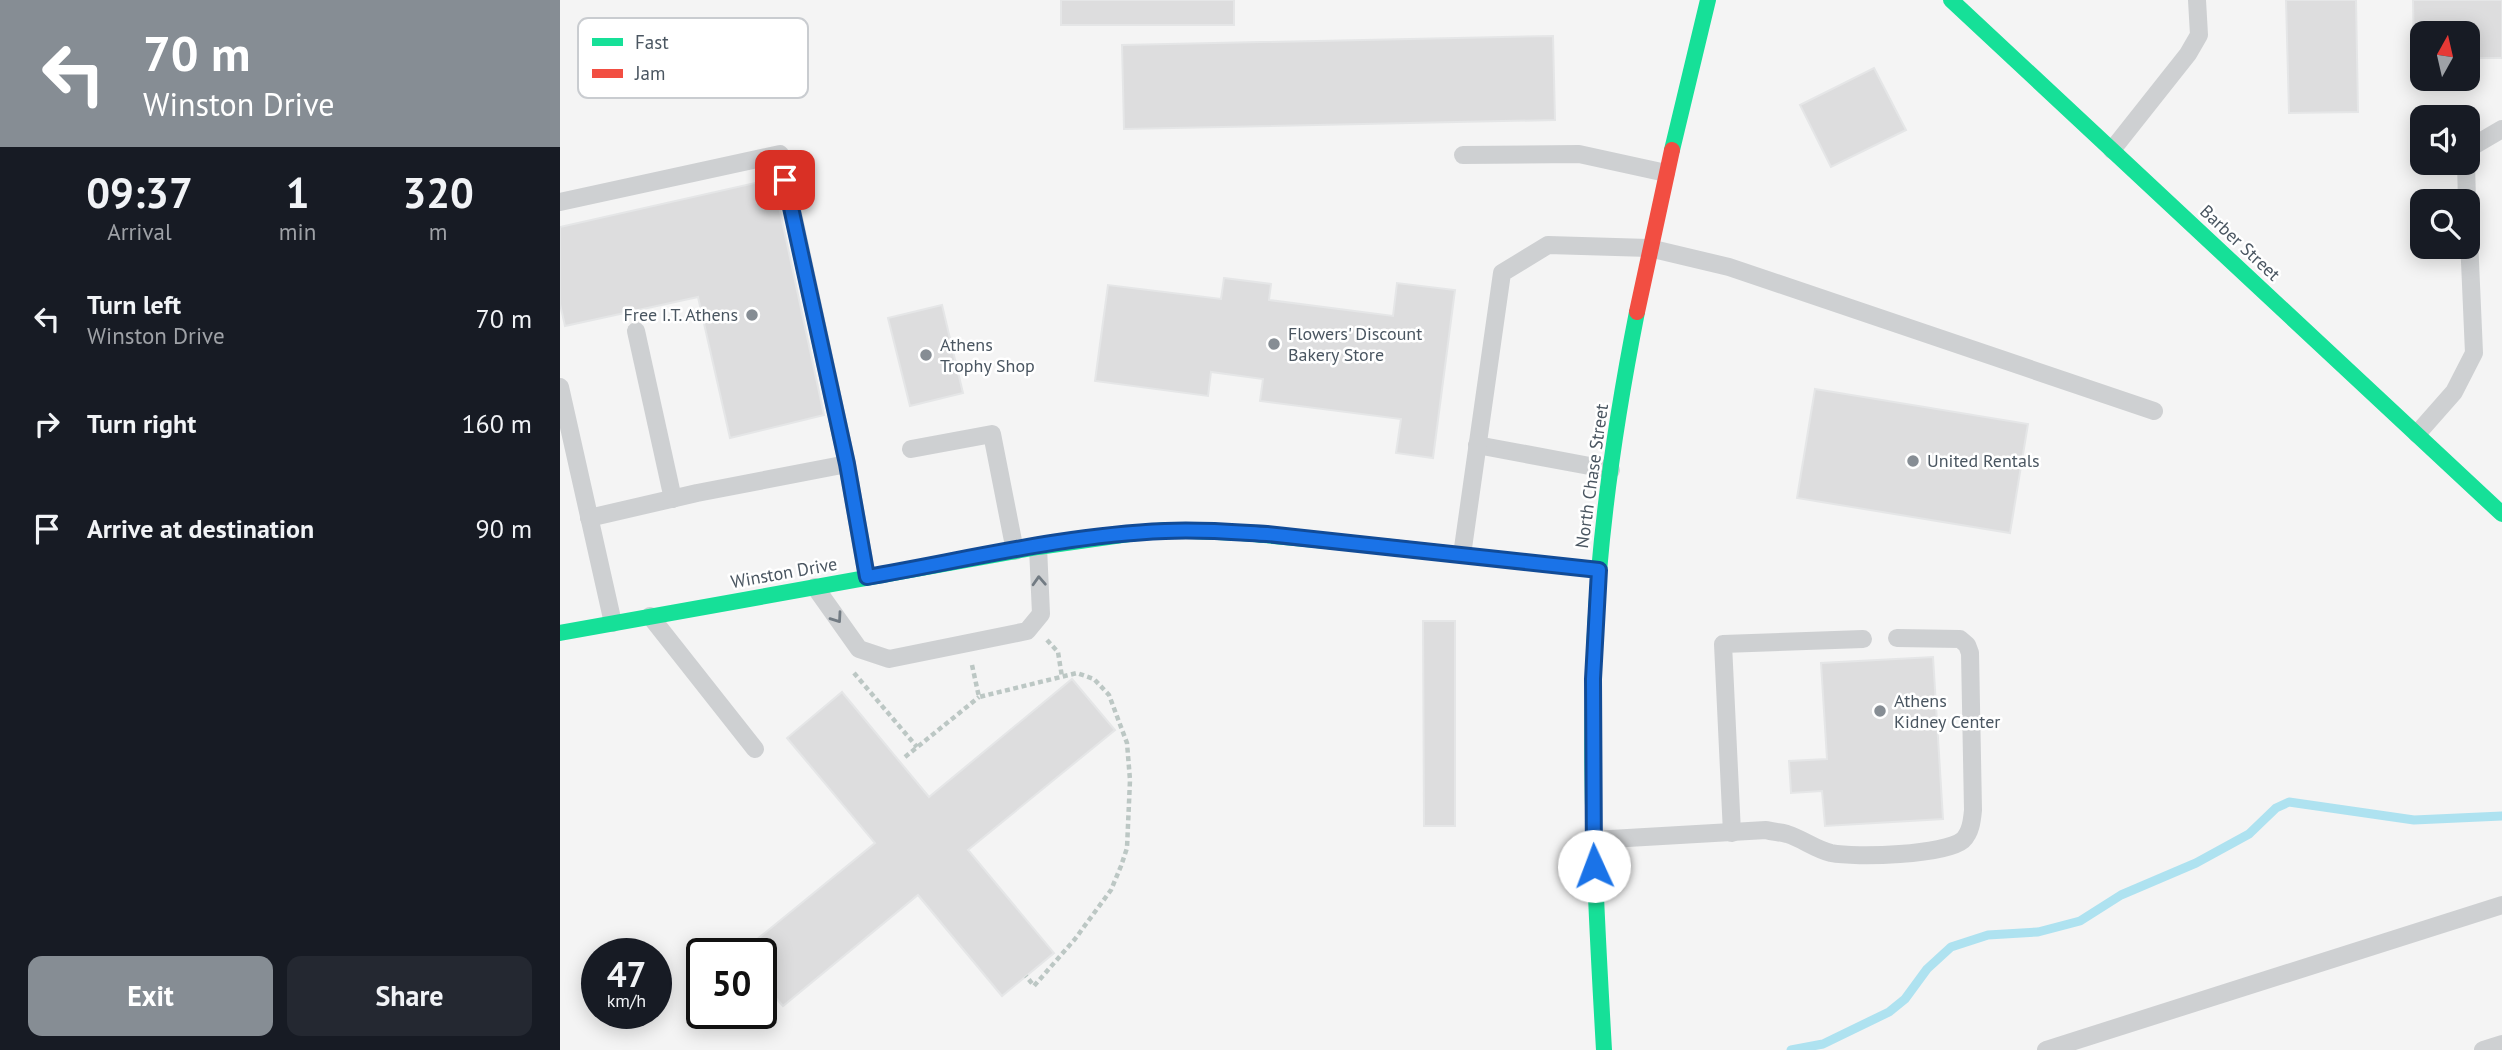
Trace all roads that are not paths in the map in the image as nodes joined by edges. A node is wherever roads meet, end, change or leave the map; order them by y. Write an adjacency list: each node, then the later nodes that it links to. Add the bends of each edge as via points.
1 (1708, 0): 8 (street, North Chase Street)
2 (1951, 0): 6 (street, Barber Street)
3 (2197, 0): 6 (lane, via 2199,35)
4 (2502, 129): 5 (lane)
5 (2480, 142)
6 (2112, 150): 15 (street, Barber Street)
7 (1463, 155): 8 (lane, via 1579,155)
8 (1666, 173): 10 (street, North Chase Street)
9 (560, 202): 18 (lane, via 780,154)
10 (1649, 248): 14 (lane, via 1729,267); 16 (lane, via 1548,245 1502,273); 19 (street, North Chase Street)
11 (2470, 259): 15 (lane, via 2474,353 2454,391)
12 (636, 331): 20 (lane)
13 (560, 387): 22 (lane)
14 (2154, 411)
15 (2417, 434): 21 (street, Barber Street)
16 (1476, 445): 19 (lane); 25 (lane)
17 (911, 449): 24 (lane, via 992,434)
18 (847, 464): 20 (lane); 27 (lane)
19 (1611, 470): 26 (street, North Chase Street)
20 (673, 499): 22 (lane)
21 (2502, 514)
22 (589, 517): 30 (lane)
23 (1038, 547): 24 (street, Winston Drive); 25 (street, Winston Drive, via 1139,533 1216,530); 28 (lane, one-way to 23, via 857,646 889,659 1027,631 1037,619)
24 (1015, 551): 27 (street, Winston Drive)
25 (1461, 555): 26 (street, Winston Drive)
26 (1599, 570): 36 (street, North Chase Street, via 1593,679)
27 (867, 577): 28 (street, Winston Drive)
28 (815, 587): 29 (street, Winston Drive)
29 (650, 616): 30 (street, Winston Drive); 34 (lane)
30 (613, 623): 31 (street, Winston Drive)
31 (560, 633)
32 (1897, 638): 35 (lane, via 1960,639 1970,653 1973,810 1965,838 1951,848 1862,856 1811,847 1789,834 1766,830)
33 (1863, 639): 35 (lane, via 1723,644)
34 (755, 749)
35 (1732, 833): 36 (lane)
36 (1593, 840): 39 (street, North Chase Street)
37 (2502, 905): 40 (lane)
38 (2502, 1044): 41 (lane)
39 (1604, 1050)
40 (2046, 1050)
41 (2483, 1050)

